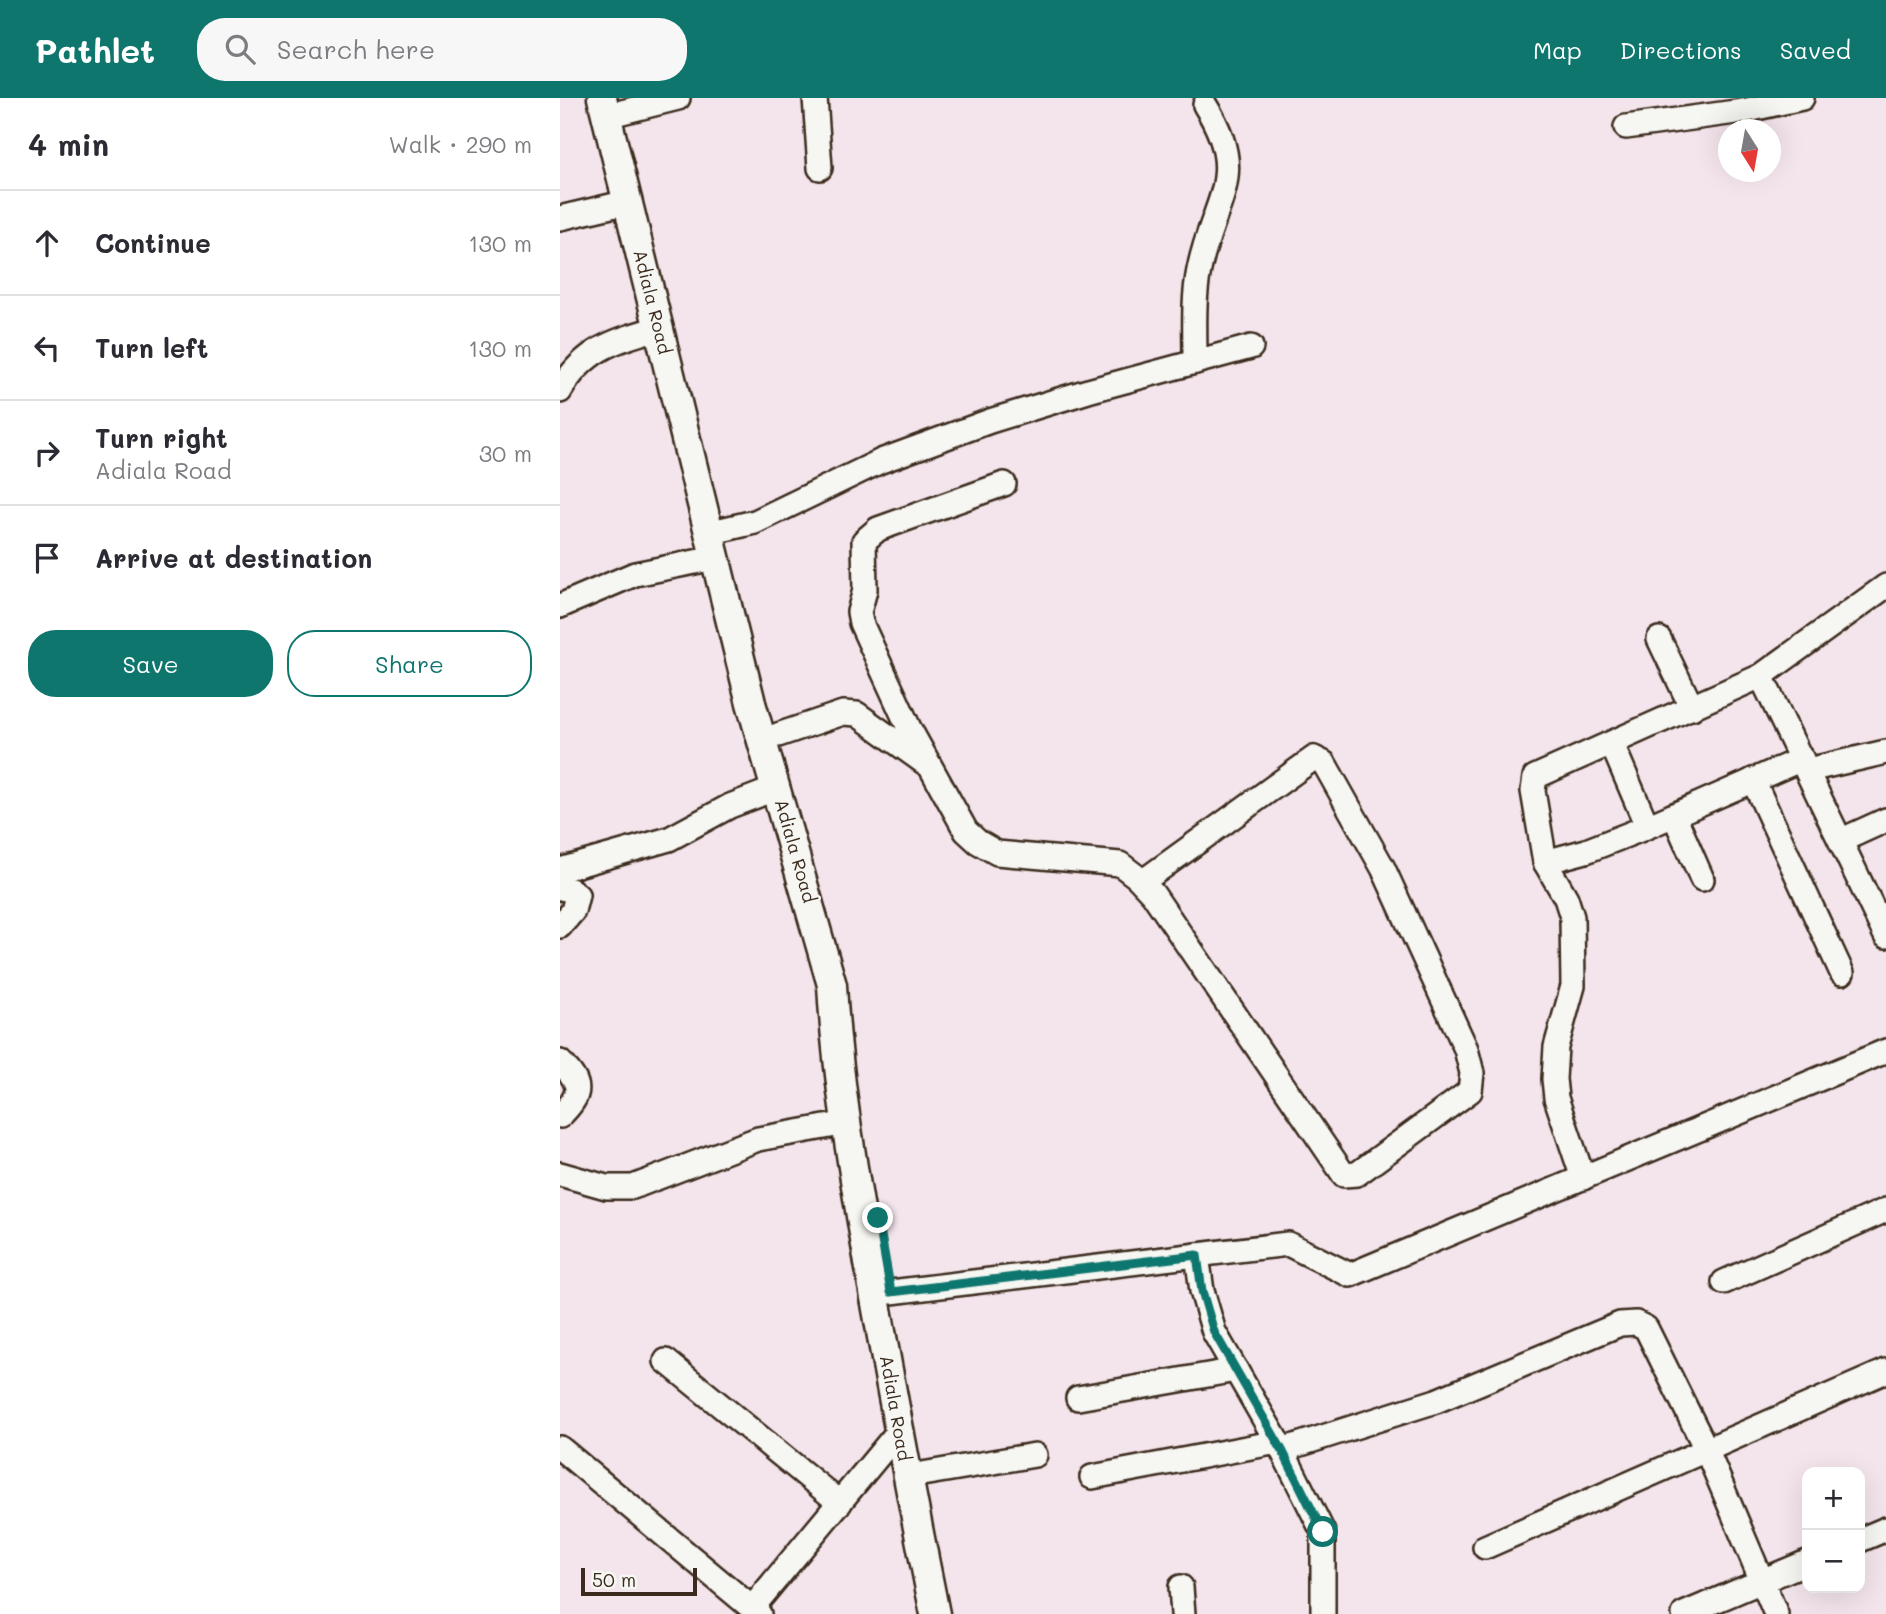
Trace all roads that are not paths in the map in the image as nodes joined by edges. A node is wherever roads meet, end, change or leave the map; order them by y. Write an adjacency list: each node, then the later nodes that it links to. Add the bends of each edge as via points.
1 (678, 98): 5 (street)
2 (815, 98): 7 (street)
3 (1802, 98): 6 (street)
4 (1205, 105): 12 (street, via 1227,146 1228,165 1198,274)
5 (612, 106): 8 (main road, Adiala Road); 15 (main road, Adiala Road)
6 (1626, 127)
7 (820, 168)
8 (628, 201): 9 (street); 10 (main road, Adiala Road)
9 (560, 218)
10 (658, 328): 13 (street, via 604,346 569,375); 15 (main road, Adiala Road)
11 (1251, 347): 12 (street)
12 (1195, 362): 15 (street, via 990,421 881,461)
13 (560, 391)
14 (1004, 484): 25 (street, via 878,529 864,541 861,623)
15 (716, 540): 17 (street); 21 (main road, Adiala Road); 27 (main road, Adiala Road)
16 (1886, 586): 19 (street)
17 (560, 606)
18 (1659, 639): 20 (street)
19 (1761, 676): 20 (street); 24 (street)
20 (1692, 708): 22 (street)
21 (778, 735): 25 (street, via 857,713); 49 (main road, Adiala Road, via 848,982 855,1059)
22 (1612, 744): 30 (street); 32 (street, via 1535,777 1533,791)
23 (1886, 752): 24 (street)
24 (1805, 765): 26 (street); 31 (street)
25 (930, 767): 35 (street, via 966,831 997,853 1120,864)
26 (1753, 780): 28 (street); 39 (street)
27 (777, 788): 33 (street, via 730,806 669,839); 43 (main road, Adiala Road, via 832,985)
28 (1674, 815): 30 (street); 34 (street)
29 (1886, 820): 31 (street)
30 (1647, 826): 32 (street)
31 (1842, 840): 38 (street)
32 (1545, 862): 45 (street, via 1566,898 1573,927 1573,986 1556,1047 1554,1079)
33 (560, 870)
34 (1702, 879)
35 (1142, 881): 35 (street, via 1314,758 1324,763 1383,868 1466,1049 1472,1073 1470,1091 1357,1174 1344,1175)
36 (560, 888): 37 (street, via 577,895 573,911)
37 (560, 926)
38 (1884, 926)
39 (1842, 974)
40 (1886, 1051): 45 (street)
41 (560, 1062): 42 (street, via 575,1076 578,1088)
42 (560, 1116)
43 (847, 1123): 44 (street, via 758,1139 633,1187 606,1187); 54 (main road, Adiala Road)
44 (560, 1174)
45 (1583, 1178): 47 (street, via 1350,1275 1288,1244)
46 (1886, 1210): 48 (street)
47 (1197, 1255): 49 (street); 51 (street, via 1214,1332)
48 (1724, 1282)
49 (891, 1292): 59 (main road, Adiala Road)
50 (666, 1361): 61 (street)
51 (1236, 1370): 53 (street); 55 (street)
52 (1886, 1371): 57 (street)
53 (1079, 1398)
54 (898, 1432): 61 (street); 69 (main road, Adiala Road)
55 (1280, 1446): 57 (street, via 1436,1401 1620,1324 1636,1323 1646,1328); 60 (street); 72 (street, via 1323,1532)
56 (560, 1448): 68 (street)
57 (1706, 1449): 64 (street); 66 (street)
58 (1034, 1455): 59 (street)
59 (922, 1474): 70 (main road, Adiala Road)
60 (1093, 1477)
61 (840, 1503): 68 (street)
62 (1886, 1529): 63 (street)
63 (1865, 1538)
64 (1485, 1547)
65 (1802, 1564): 66 (street)
66 (1762, 1581): 73 (street); 74 (street)
67 (1181, 1587): 71 (street)
68 (756, 1611)
69 (935, 1614)
70 (946, 1614)
71 (1183, 1614)
72 (1323, 1614)
73 (1685, 1614)
74 (1776, 1614)

